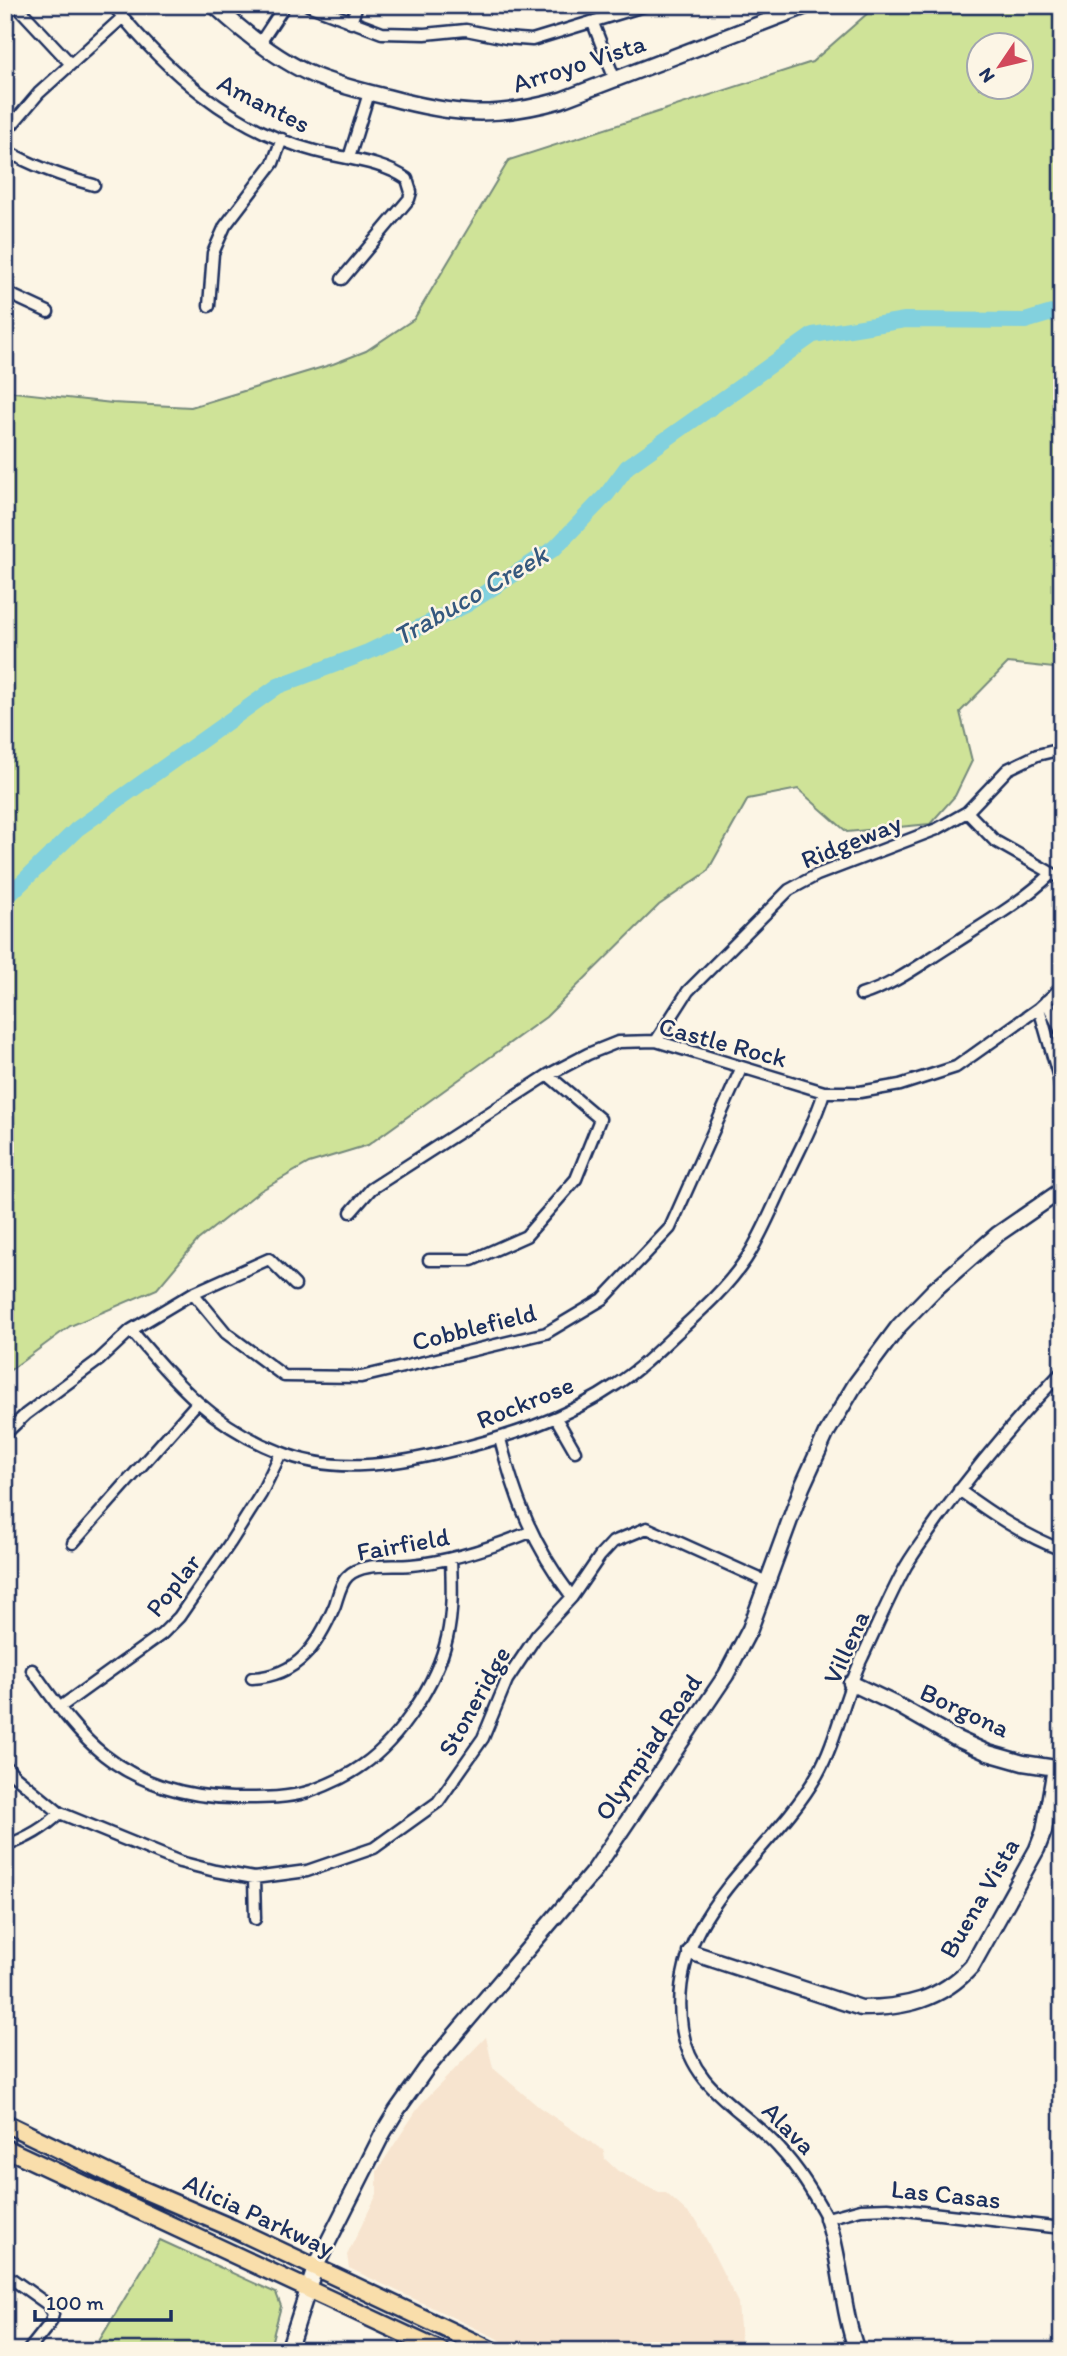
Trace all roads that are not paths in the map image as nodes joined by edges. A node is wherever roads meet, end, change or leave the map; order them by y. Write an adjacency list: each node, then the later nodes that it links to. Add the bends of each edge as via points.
1 (16, 5): 13 (street)
2 (113, 5): 9 (street, Amantes)
3 (214, 5): 12 (street, Arroyo Vista)
4 (285, 5): 12 (street)
5 (308, 5): 10 (street)
6 (357, 5): 10 (street)
7 (647, 5): 11 (street)
8 (809, 5): 14 (street, Arroyo Vista)
9 (123, 17): 13 (street); 17 (street, Amantes, via 194,90)
10 (351, 23): 11 (street, via 382,33 466,30 531,40)
11 (593, 23): 14 (street)
12 (260, 43): 15 (street, Arroyo Vista, via 312,75)
13 (70, 64): 16 (street)
14 (615, 80): 15 (street, Arroyo Vista, via 535,108 494,114 454,113)
15 (369, 93): 19 (street)
16 (5, 132)
17 (282, 139): 19 (street, Amantes); 23 (street, via 273,163 225,226 213,253)
18 (5, 150): 20 (street, via 27,163)
19 (349, 158): 21 (street, Amantes, via 402,176 411,192 410,199)
20 (94, 185)
21 (342, 279)
22 (5, 292): 24 (street)
23 (209, 306)
24 (48, 312)
25 (1062, 749): 26 (street, Ridgeway, via 1008,769)
26 (967, 812): 27 (street, via 995,841); 34 (street, Ridgeway, via 937,829 789,890 688,991)
27 (1051, 874): 28 (street); 30 (street, via 1003,912 885,988)
28 (1062, 879)
29 (1062, 987): 31 (street, Castle Rock)
30 (861, 995)
31 (1042, 1005): 32 (street); 33 (street); 37 (street, Castle Rock, via 956,1067 900,1085)
32 (1061, 1032): 33 (street)
33 (1047, 1037): 38 (street)
34 (656, 1041): 35 (street, Castle Rock); 36 (street, Castle Rock, via 618,1042)
35 (741, 1069): 37 (street, Castle Rock); 43 (street, Cobblefield, via 670,1228 603,1298 546,1333 361,1377 284,1376 226,1333)
36 (548, 1075): 40 (street, Castle Rock, via 371,1189); 41 (street, via 600,1119 576,1179 526,1236 472,1259)
37 (824, 1092): 47 (street, Rockrose, via 746,1260 698,1314 617,1384)
38 (1062, 1101)
39 (1062, 1191): 57 (street, Olympiad Road, via 998,1234 934,1290 855,1385 811,1465)
40 (351, 1212)
41 (429, 1260)
42 (295, 1285): 43 (street, via 270,1259)
43 (193, 1293): 44 (street)
44 (131, 1330): 46 (street, Rockrose); 48 (street)
45 (1062, 1372): 52 (street, Villena)
46 (197, 1403): 51 (street, Rockrose, via 237,1432); 54 (street)
47 (556, 1418): 49 (street, Rockrose); 50 (street)
48 (5, 1434)
49 (500, 1439): 51 (street, Rockrose, via 372,1466 338,1465); 53 (street)
50 (575, 1451)
51 (281, 1453): 62 (street, Poplar, via 261,1494 179,1617)
52 (959, 1490): 55 (street, via 1004,1523); 61 (street, Villena, via 906,1566)
53 (530, 1532): 56 (street, Fairfield); 58 (street)
54 (73, 1543)
55 (1062, 1550)
56 (451, 1559): 60 (street, Fairfield, via 358,1569 346,1577 324,1630 308,1652 271,1677); 62 (street, via 452,1610 429,1685 388,1741 365,1764 338,1780 277,1798 207,1797 174,1791 105,1756)
57 (767, 1582): 58 (street, Stoneridge, via 648,1528 613,1542); 74 (street, Olympiad Road, via 726,1675 594,1871 426,2069 397,2110)
58 (572, 1597): 67 (street, Stoneridge, via 537,1635 507,1679 483,1738 438,1802 374,1848 307,1871)
59 (32, 1670): 62 (street)
60 (252, 1678)
61 (851, 1683): 64 (street, Borgona, via 988,1753); 69 (street, Villena, via 817,1776 718,1898)
62 (59, 1708)
63 (5, 1765): 65 (street, Stoneridge)
64 (1059, 1769): 69 (street, Buena Vista, via 1044,1831 1028,1866 972,1966 939,1994 915,2004 861,2008)
65 (60, 1813): 66 (street, via 46,1827); 67 (street, Stoneridge, via 180,1862)
66 (5, 1846)
67 (254, 1878): 68 (street)
68 (255, 1919)
69 (691, 1952): 72 (street, Alava, via 680,1991 685,2039 696,2068 715,2092 778,2146)
70 (5, 2123): 74 (main road, Alicia Parkway)
71 (5, 2148): 76 (main road, Alicia Parkway)
72 (827, 2218): 73 (street, Las Casas, via 888,2208); 81 (street, Alava)
73 (1062, 2228)
74 (315, 2268): 76 (street, Olympiad Road); 80 (main road, Alicia Parkway)
75 (5, 2274): 77 (street, via 47,2304 53,2314)
76 (307, 2288): 78 (street, Olympiad Road); 79 (main road, Alicia Parkway)
77 (28, 2351)
78 (288, 2351)
79 (441, 2351)
80 (493, 2351)
81 (857, 2351)

